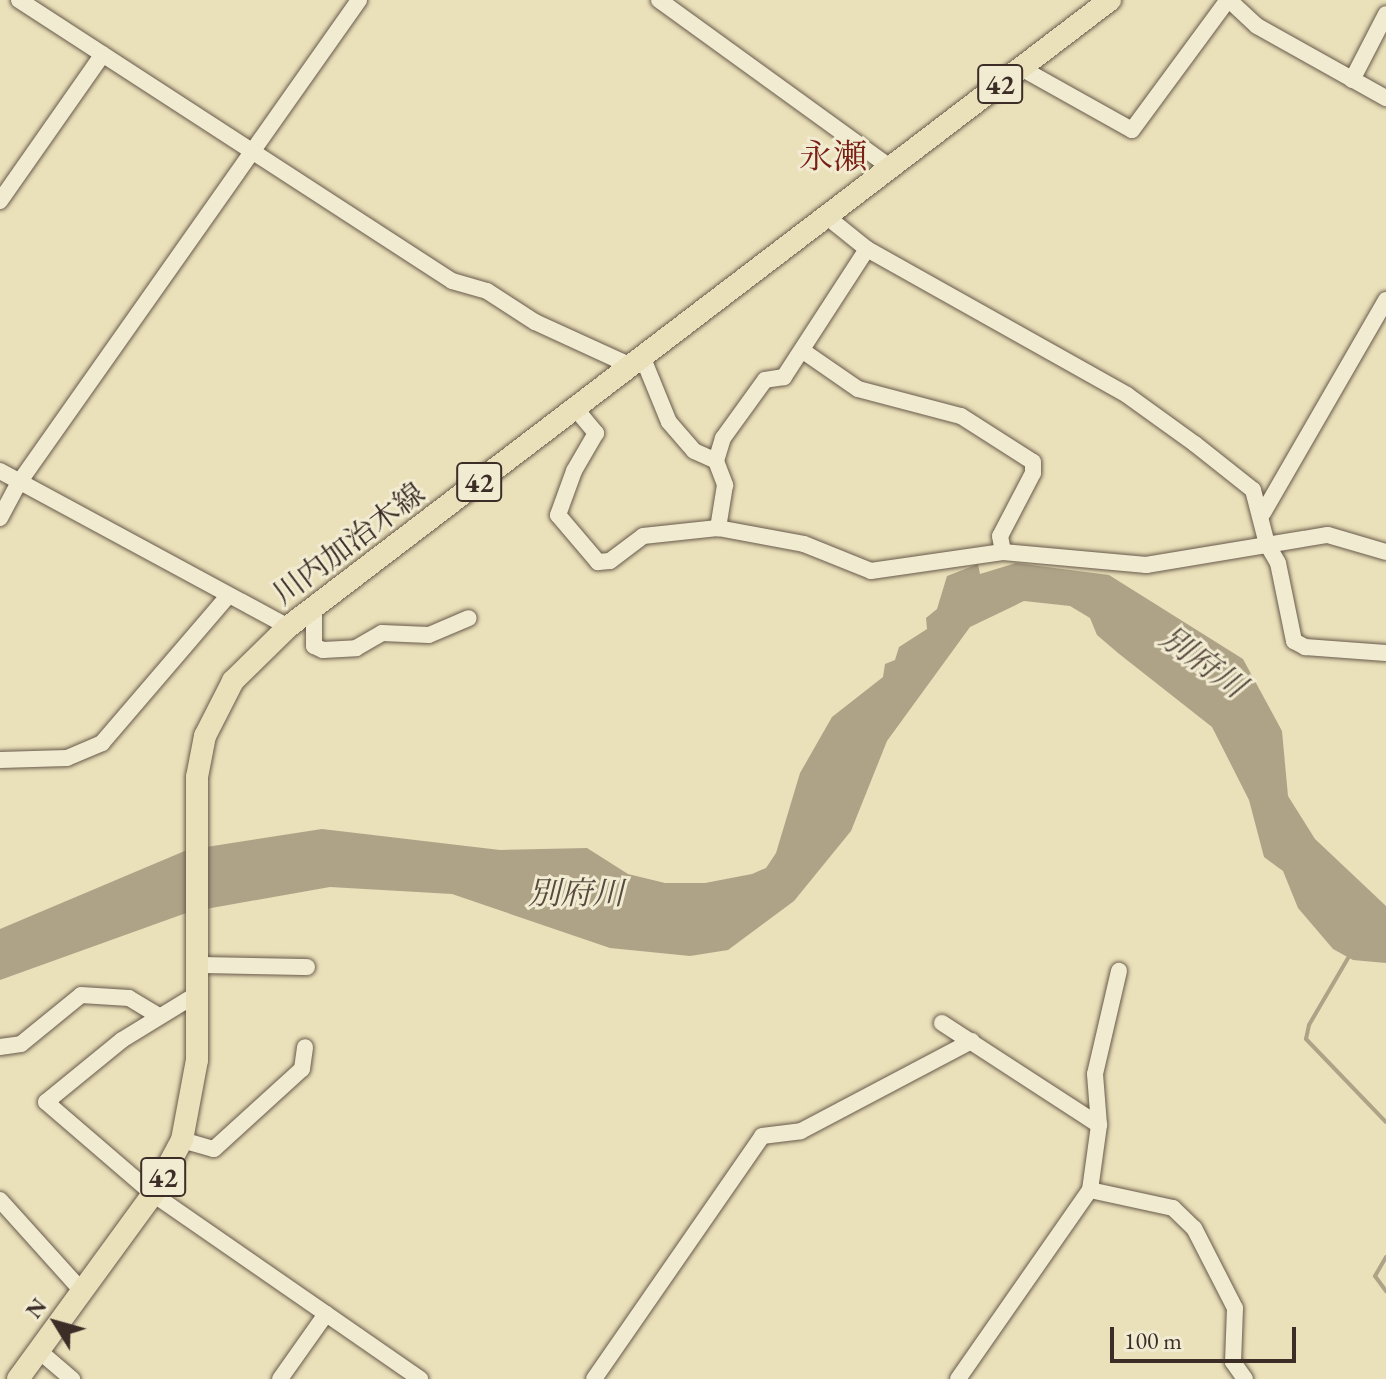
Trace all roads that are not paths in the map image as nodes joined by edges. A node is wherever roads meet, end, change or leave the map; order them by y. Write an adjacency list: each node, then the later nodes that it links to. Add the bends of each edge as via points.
1 (19, 0): 7 (street)
2 (359, 0): 11 (street)
3 (659, 0): 12 (street)
4 (1110, 0): 8 (main road, 川内加治木線 / 42)
5 (1229, 0): 8 (street, via 1132,130); 9 (street, via 1257,26)
6 (1386, 14): 9 (street)
7 (103, 54): 11 (street); 13 (street)
8 (1021, 68): 12 (main road, 川内加治木線 / 42)
9 (1352, 80): 10 (street)
10 (1386, 98)
11 (253, 151): 18 (street, via 452,281 487,291 535,322); 22 (street)
12 (890, 167): 14 (main road, 川内加治木線 / 42)
13 (0, 201)
14 (826, 216): 15 (street); 18 (main road, 川内加治木線 / 42)
15 (867, 249): 17 (street); 23 (street, via 1127,395 1253,490)
16 (1386, 300): 23 (street)
17 (803, 351): 20 (street, via 784,377 765,380 723,438); 27 (street, via 858,389 961,416 1033,462 1033,473 1000,536)
18 (636, 361): 19 (main road, 川内加治木線 / 42); 20 (street, via 669,422 694,451)
19 (575, 408): 25 (street, via 596,433 558,515 598,562 610,561 643,536); 30 (main road, 川内加治木線 / 42)
20 (716, 461): 25 (street, via 725,485)
21 (0, 471): 22 (street)
22 (18, 484): 24 (street); 29 (street)
23 (1263, 513): 26 (street)
24 (0, 518)
25 (718, 528): 27 (street, via 804,544 871,571)
26 (1267, 544): 27 (street, via 1146,565); 28 (street, via 1328,535); 33 (street, via 1278,563 1294,641 1305,647)
27 (1003, 552)
28 (1386, 552)
29 (228, 596): 32 (street); 34 (street, via 102,743 67,758)
30 (314, 607): 31 (street, via 314,646 323,650 356,648 382,633 429,635); 32 (main road, 川内加治木線 / 42)
31 (469, 618)
32 (288, 627): 35 (main road, 川内加治木線 / 42, via 254,656 216,707 197,777)
33 (1386, 653)
34 (0, 760)
35 (198, 965): 36 (street); 38 (main road, 川内加治木線 / 42)
36 (307, 967)
37 (1119, 971): 44 (street, via 1095,1074)
38 (197, 994): 39 (street); 45 (main road, 川内加治木線 / 42, via 197,1060)
39 (159, 1016): 42 (street, via 129,998 81,995 21,1044); 47 (street, via 46,1102)
40 (942, 1023): 41 (street)
41 (972, 1041): 44 (street); 56 (street, via 801,1131 762,1136)
42 (0, 1047)
43 (305, 1047): 45 (street, via 302,1069 214,1149)
44 (1099, 1125): 46 (street)
45 (182, 1140): 47 (main road, 川内加治木線 / 42)
46 (1090, 1190): 57 (street); 58 (street, via 1173,1208 1194,1228 1235,1308 1233,1362)
47 (153, 1194): 49 (main road, 川内加治木線 / 42); 50 (street)
48 (0, 1200): 49 (street)
49 (82, 1291): 51 (main road, 川内加治木線 / 42)
50 (326, 1314): 54 (street); 55 (street)
51 (38, 1350): 52 (main road, 川内加治木線 / 42); 53 (street)
52 (18, 1379)
53 (72, 1379)
54 (280, 1379)
55 (420, 1379)
56 (594, 1379)
57 (958, 1379)
58 (1245, 1379)

